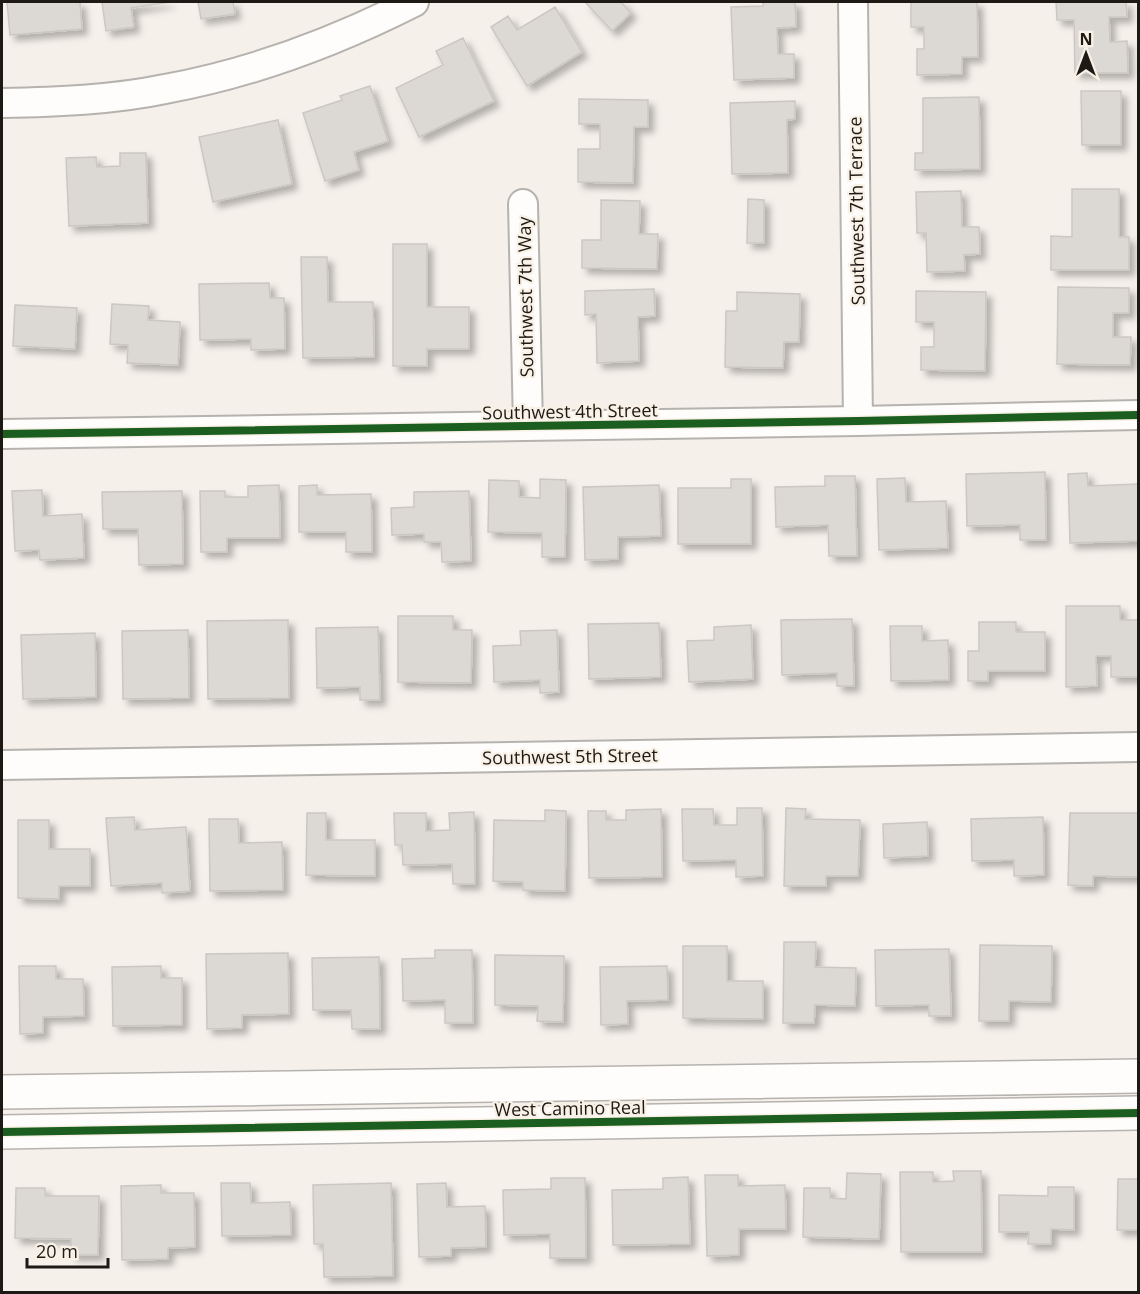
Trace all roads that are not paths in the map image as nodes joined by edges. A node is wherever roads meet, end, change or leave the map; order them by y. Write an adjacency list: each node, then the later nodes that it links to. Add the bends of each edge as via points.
1 (414, 2): 3 (street, via 368,25 244,71 112,97)
2 (853, 2): 6 (street, Southwest 7th Terrace)
3 (2, 103)
4 (523, 204): 7 (street, Southwest 7th Way)
5 (1138, 415): 6 (street, Southwest 4th Street)
6 (858, 421): 7 (street, Southwest 4th Street)
7 (528, 426): 8 (street, Southwest 4th Street)
8 (2, 434)
9 (1138, 747): 10 (street, Southwest 5th Street)
10 (2, 765)
11 (1138, 1076): 12 (street, West Camino Real)
12 (459, 1085): 13 (street, West Camino Real); 15 (street)
13 (2, 1092)
14 (1138, 1113): 15 (street, West Camino Real)
15 (460, 1125): 16 (street, West Camino Real)
16 (2, 1132)

